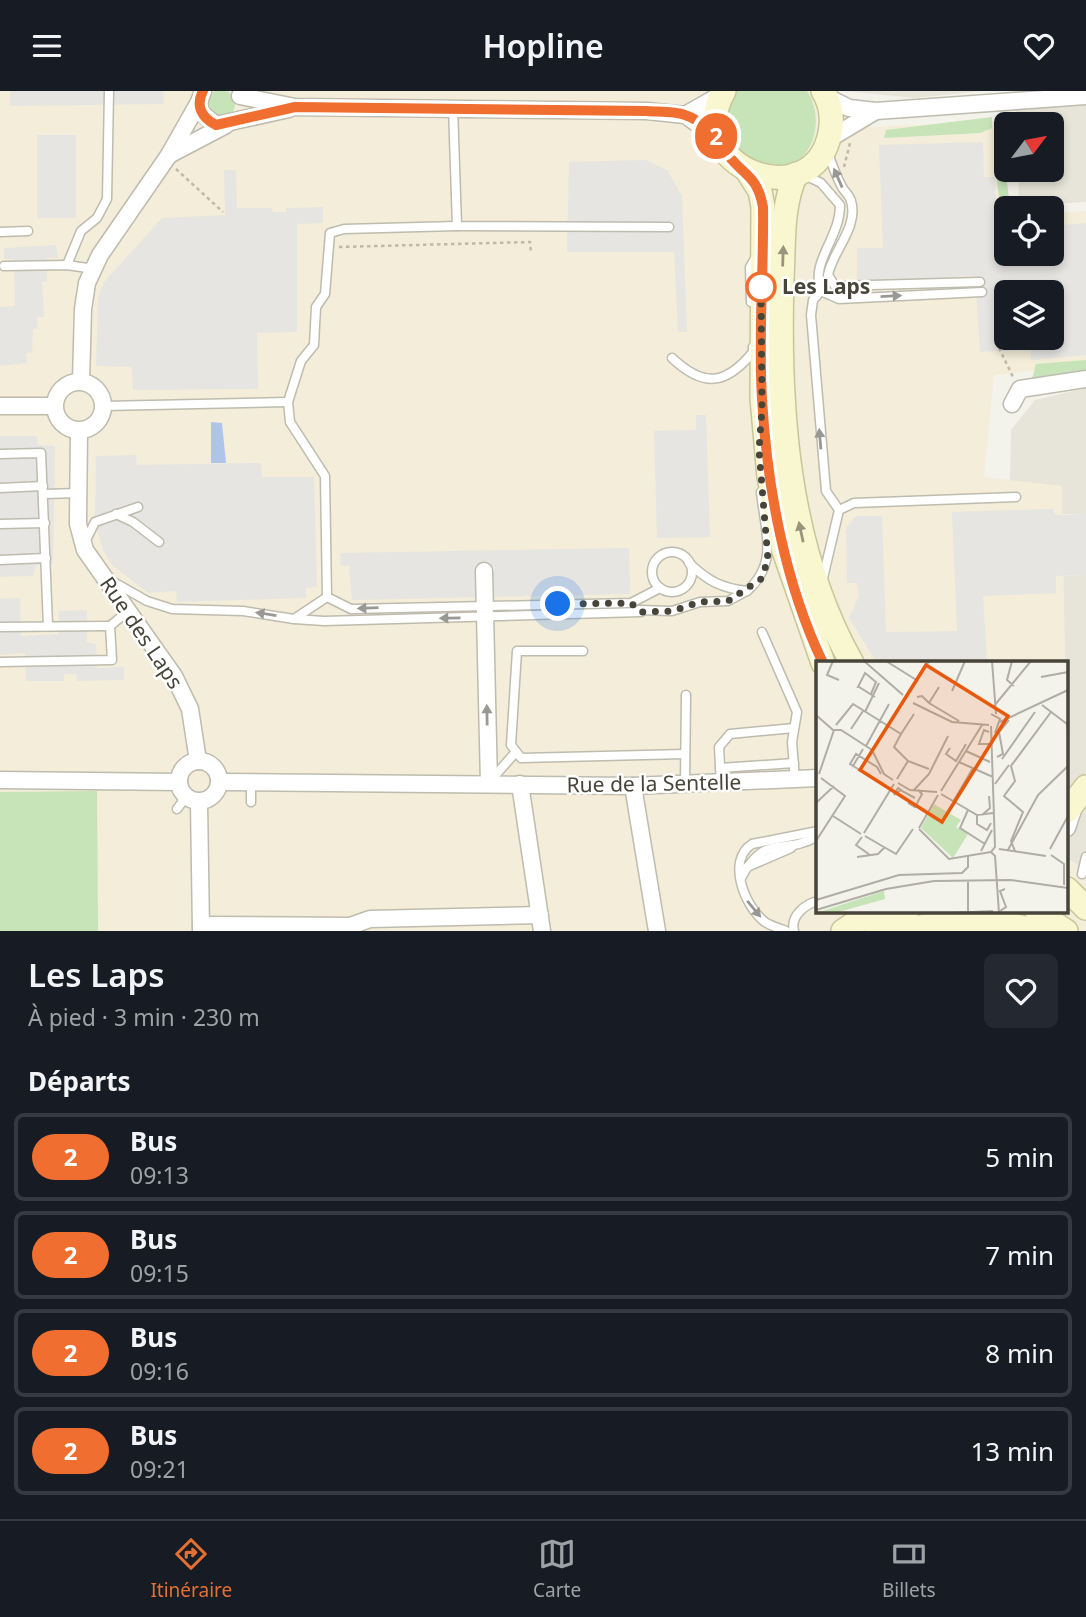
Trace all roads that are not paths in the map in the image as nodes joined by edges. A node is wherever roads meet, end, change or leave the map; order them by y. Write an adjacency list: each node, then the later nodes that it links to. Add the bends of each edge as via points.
1 (108, 91): 23 (lane, via 107,199 97,218 80,232)
2 (239, 93): 9 (street); 12 (street, via 241,110)
3 (723, 93): 11 (street); 13 (main road, via 716,124)
4 (825, 94): 10 (street, via 849,108); 14 (main road)
5 (201, 96): 12 (street, via 206,120); 15 (street)
6 (1086, 96): 8 (street)
7 (453, 99): 9 (street); 11 (street); 18 (lane)
8 (929, 99): 10 (street)
9 (295, 107): 12 (street)
10 (876, 111): 14 (street, via 857,119)
11 (685, 115): 13 (street)
12 (229, 123): 15 (street)
13 (719, 139): 16 (main road, via 726,153)
14 (835, 142): 17 (main road); 26 (lane, one-way to 14, via 839,299 981,287 835,286 828,275 831,261 845,239 851,215 851,201 836,174)
15 (167, 157): 25 (street)
16 (748, 172): 17 (main road, via 764,178); 22 (main road, via 762,199)
17 (798, 173): 26 (lane, via 821,183 840,205 840,223 819,270); 57 (main road, one-way to 17, via 793,492 785,398 780,305 784,235 789,190)
18 (457, 226): 19 (lane); 30 (lane, via 330,233 325,293 316,307 314,345 301,361)
19 (669, 227)
20 (28, 231): 21 (lane)
21 (0, 232)
22 (763, 246): 27 (lane, via 750,267 753,352 746,361 732,374 713,380 695,377); 35 (main road)
23 (67, 265): 24 (lane); 25 (lane)
24 (4, 266)
25 (94, 268): 29 (street, via 83,310)
26 (821, 291): 43 (lane, one-way to 26, via 826,491 820,438 811,315 813,300)
27 (673, 358)
28 (1086, 379): 31 (street, via 1020,389)
29 (81, 381): 33 (street, via 58,393); 34 (street, via 93,385)
30 (288, 402): 34 (lane); 56 (lane, via 289,422 325,476)
31 (1012, 404)
32 (0, 406): 33 (street)
33 (54, 406): 36 (street, via 58,418)
34 (104, 406): 36 (street, via 101,419 92,428)
35 (762, 409): 55 (lane, via 759,450 768,560 761,579); 68 (main road, via 784,551)
36 (79, 431): 40 (street, Rue des Laps)
37 (0, 454): 39 (lane, via 41,453)
38 (0, 488): 39 (lane)
39 (43, 490): 40 (lane); 45 (lane)
40 (79, 493): 48 (street, Rue des Laps, via 78,524)
41 (1016, 497): 43 (lane, via 854,503)
42 (138, 507): 44 (lane)
43 (839, 510): 57 (lane)
44 (114, 514): 47 (lane); 48 (lane, via 95,522)
45 (45, 523): 46 (lane); 49 (lane)
46 (0, 524)
47 (159, 542)
48 (85, 550): 53 (street, Rue des Laps)
49 (46, 558): 50 (lane); 63 (lane)
50 (0, 560)
51 (689, 563): 54 (lane, via 691,576 684,587 672,591); 54 (lane, via 674,552 657,558 652,576); 55 (lane, via 707,580)
52 (484, 571): 59 (street)
53 (103, 577): 60 (street, Rue des Laps); 62 (lane, one-way to 53, via 243,611 172,609)
54 (660, 587): 58 (lane)
55 (747, 591): 61 (lane, via 728,601)
56 (327, 597): 59 (lane, one-way to 56, via 351,609); 62 (lane)
57 (821, 599): 69 (main road)
58 (631, 603): 59 (lane); 61 (lane)
59 (485, 611): 61 (lane); 62 (lane, one-way to 62); 84 (street, one-way to 59)
60 (127, 612): 64 (lane); 75 (street, Rue des Laps, via 174,676 190,709)
61 (641, 612)
62 (294, 619)
63 (48, 626): 64 (lane); 65 (lane)
64 (110, 626): 70 (lane, via 112,660)
65 (0, 628)
66 (762, 632): 72 (lane, via 797,712)
67 (583, 651): 73 (lane, via 517,651 511,745)
68 (822, 661)
69 (851, 661)
70 (0, 662)
71 (686, 695): 74 (lane)
72 (794, 728): 76 (lane); 77 (lane, via 730,734 719,747)
73 (515, 754): 74 (lane, via 521,758); 84 (lane)
74 (685, 754): 86 (lane)
75 (198, 761): 81 (street, via 186,765); 82 (street, via 213,766)
76 (794, 763): 77 (lane); 80 (lane)
77 (721, 776): 80 (street, Rue de la Sentelle); 86 (street, Rue de la Sentelle)
78 (816, 778): 80 (street, Rue de la Sentelle)
79 (0, 780): 81 (street)
80 (795, 780)
81 (178, 782): 90 (street)
82 (220, 782): 83 (street, Rue de la Sentelle); 90 (street, via 215,795)
83 (251, 783): 84 (street, Rue de la Sentelle); 89 (lane)
84 (489, 783): 85 (street, Rue de la Sentelle)
85 (520, 784): 87 (street, Rue de la Sentelle); 102 (street)
86 (685, 784): 87 (street, Rue de la Sentelle)
87 (633, 786): 104 (street)
88 (1076, 793): 91 (street)
89 (251, 802)
90 (187, 803): 103 (street)
91 (1068, 824)
92 (816, 834): 95 (lane, via 752,844 740,859)
93 (816, 835): 95 (lane, via 747,867)
94 (1086, 857): 96 (lane)
95 (741, 879): 105 (lane, one-way to 105, via 755,912 766,923)
96 (1074, 882): 98 (main road)
97 (816, 902): 106 (lane, via 796,916)
98 (1086, 908)
99 (869, 913): 107 (main road)
100 (905, 913): 108 (main road)
101 (1039, 913): 111 (main road)
102 (541, 923): 103 (street, via 370,919 350,926)
103 (201, 928)
104 (657, 931)
105 (786, 931)
106 (794, 931)
107 (842, 931)
108 (876, 931)
109 (907, 931): 110 (main road, via 937,921 963,920)
110 (1034, 931)
111 (1066, 931)

